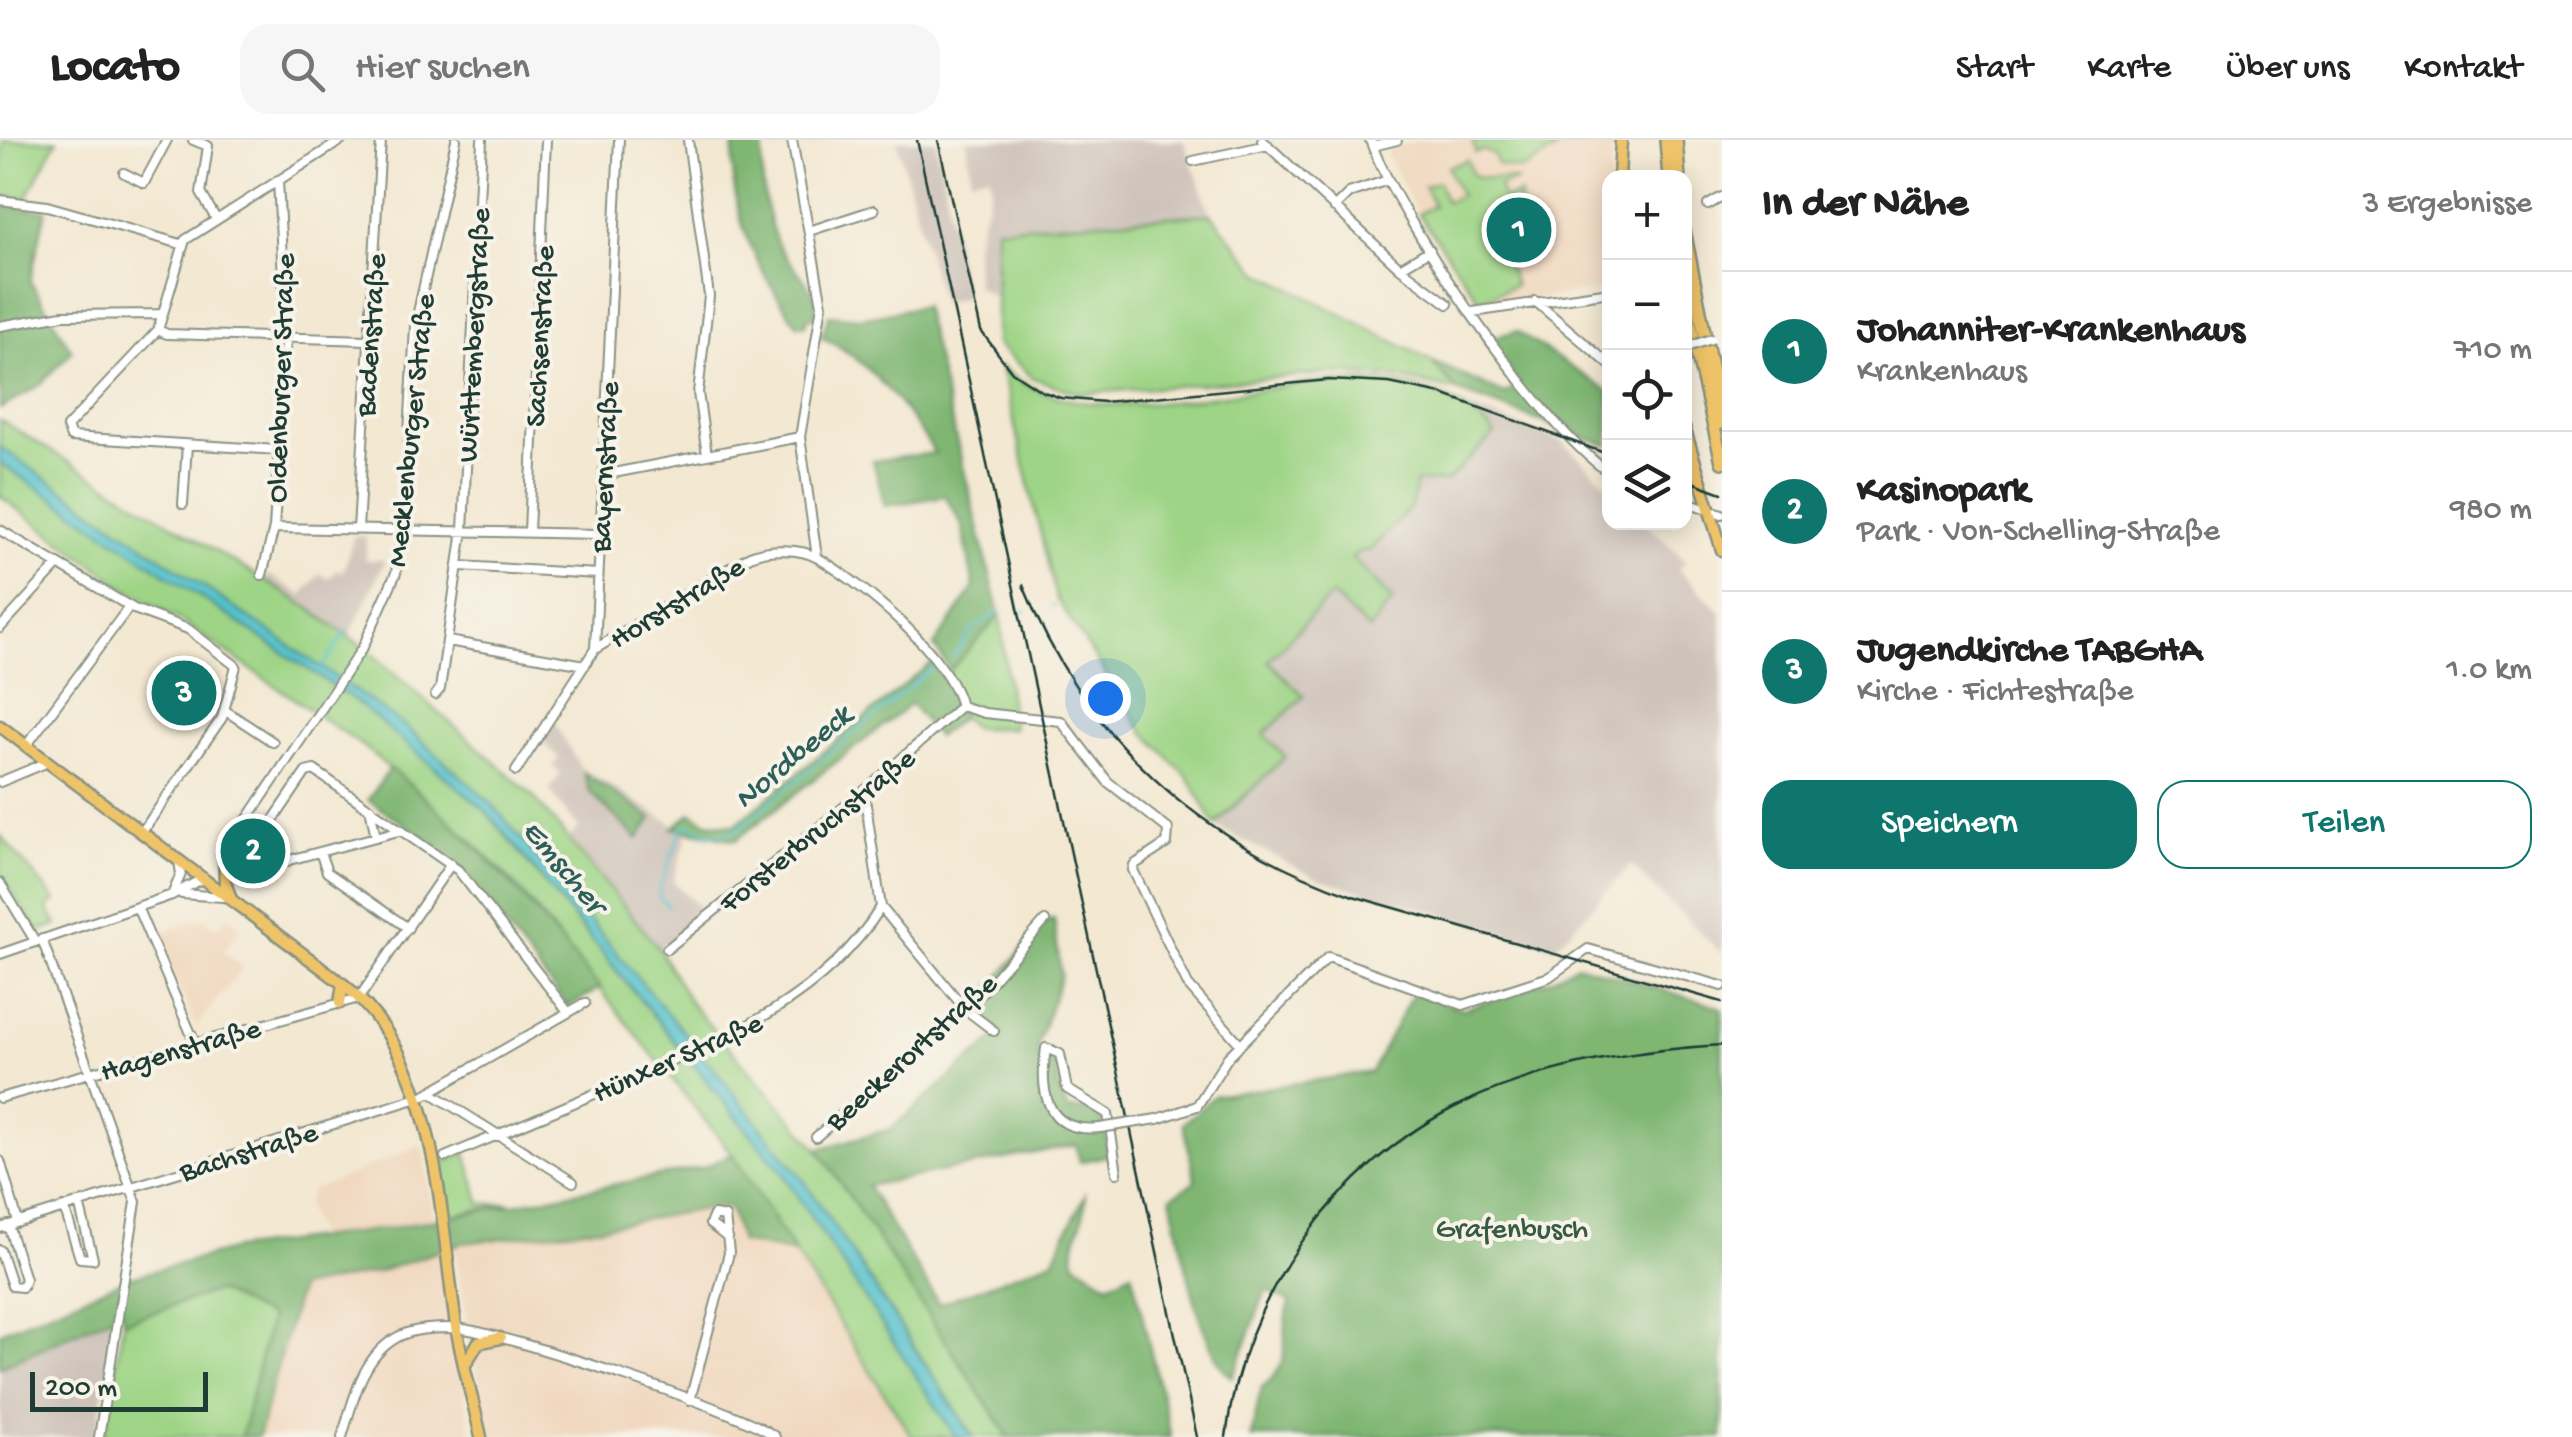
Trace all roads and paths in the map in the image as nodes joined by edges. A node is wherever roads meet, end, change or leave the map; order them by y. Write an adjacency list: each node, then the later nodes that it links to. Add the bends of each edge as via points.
1 (167, 140): 22 (street, via 144,183)
2 (192, 140): 15 (street)
3 (342, 140): 23 (street)
4 (380, 140): 46 (street, Badenstraße)
5 (456, 140): 66 (street, Mecklenburger Straße, via 415,326)
6 (482, 140): 65 (street, Württembergstraße)
7 (546, 140): 67 (street, Sachsenstraße)
8 (619, 140): 57 (street, Bayernstraße)
9 (688, 140): 54 (street, via 708,290 698,393)
10 (792, 140): 31 (street)
11 (1397, 140): 17 (street)
12 (1622, 140): 19 (main road)
13 (1666, 140): 20 (highway)
14 (1676, 140): 21 (highway)
15 (208, 143): 30 (street, via 201,193)
16 (1265, 143): 18 (street); 28 (street)
17 (1371, 143): 24 (street)
18 (1193, 161)
19 (1620, 170)
20 (1668, 170)
21 (1678, 170)
22 (124, 172)
23 (278, 180): 30 (street); 45 (street, Oldenburger Straße)
24 (1388, 180): 28 (street, via 1349,193); 33 (street)
25 (1722, 197): 27 (street)
26 (0, 200): 32 (street, via 47,206)
27 (1708, 205)
28 (1334, 208): 35 (street)
29 (874, 210): 31 (street)
30 (216, 219): 32 (street)
31 (810, 231): 50 (street, via 822,313)
32 (182, 244): 40 (street)
33 (1430, 250): 35 (street); 39 (street)
34 (1690, 260): 49 (highway)
35 (1400, 268): 38 (street)
36 (1602, 293): 37 (street)
37 (1535, 301): 39 (street); 48 (street)
38 (1448, 304)
39 (1473, 312): 56 (street, via 1579,448)
40 (160, 314): 41 (street, via 64,315); 42 (street)
41 (0, 326)
42 (158, 330): 45 (street); 52 (street, via 66,426 71,437)
43 (1692, 331): 55 (highway)
44 (1722, 335): 47 (street, bridge)
45 (286, 338): 46 (street); 53 (street, Oldenburger Straße)
46 (368, 340): 63 (street, Badenstraße)
47 (1692, 345)
48 (1602, 359)
49 (1722, 423)
50 (800, 437): 54 (street); 70 (street)
51 (1688, 440): 60 (main road)
52 (188, 444): 53 (street); 58 (street)
53 (278, 450): 62 (street, Oldenburger Straße)
54 (707, 455): 57 (street)
55 (1722, 462)
56 (1602, 467)
57 (603, 475): 68 (street, Bayernstraße)
58 (183, 504)
59 (1692, 504): 60 (street)
60 (1709, 509): 61 (street); 69 (main road)
61 (1722, 514)
62 (274, 528): 63 (street); 74 (street, Oldenburger Straße)
63 (358, 529): 66 (street)
64 (0, 530): 71 (street)
65 (464, 530): 66 (street); 67 (street); 72 (street, Württembergstraße)
66 (402, 531): 91 (street, Mecklenburger Straße, via 391,588 352,664)
67 (529, 532): 68 (street)
68 (599, 534): 73 (street, Bayernstraße)
69 (1722, 550)
70 (816, 556): 78 (street, Horststraße, via 758,553); 81 (street, via 923,641)
71 (58, 565): 75 (street); 76 (street)
72 (460, 566): 73 (street); 77 (street, Württembergstraße)
73 (598, 574): 78 (street, Bayernstraße)
74 (262, 575)
75 (129, 607): 82 (street, via 188,629 234,661); 85 (street)
76 (0, 628)
77 (448, 642): 79 (street); 80 (street, Württembergstraße)
78 (594, 649): 79 (street, Bayernstraße)
79 (585, 665): 87 (street, Bayernstraße)
80 (435, 695)
81 (961, 706): 89 (street, Forsterbruchstraße); 122 (street, via 1061,721 1108,782 1168,828 1167,843 1133,870 1188,985)
82 (226, 711): 84 (street); 93 (street)
83 (0, 726): 85 (main road)
84 (272, 742)
85 (26, 746): 86 (main road)
86 (48, 762): 88 (street); 93 (main road)
87 (516, 771)
88 (0, 782)
89 (864, 791): 107 (street); 111 (street, Forsterbruchstraße)
90 (370, 808): 92 (street); 94 (street); 95 (street, via 310,769)
91 (243, 826): 95 (street); 97 (street, Mecklenburger Straße)
92 (402, 830): 94 (street); 100 (street)
93 (142, 832): 98 (main road)
94 (376, 837): 96 (street)
95 (261, 838): 99 (street)
96 (320, 852): 99 (street); 109 (street, via 326,872)
97 (224, 854): 101 (main road, Mecklenburger Straße); 105 (main road)
98 (178, 859): 101 (main road); 104 (street)
99 (288, 860): 102 (street)
100 (451, 864): 109 (street); 119 (street)
101 (204, 878): 104 (street); 105 (main road)
102 (245, 878)
103 (0, 883): 110 (street)
104 (172, 895): 105 (street); 106 (street)
105 (231, 900): 113 (main road)
106 (137, 907): 110 (street); 121 (street)
107 (880, 907): 118 (street); 127 (street, Hünxer Straße, via 837,959 749,1027)
108 (1045, 921): 118 (street, Beeckerortstraße)
109 (408, 928): 115 (street)
110 (38, 940): 112 (street); 123 (street)
111 (668, 949)
112 (0, 954)
113 (343, 984): 115 (main road); 116 (main road)
114 (1722, 986): 122 (street, via 1588,949 1549,976 1458,1005 1328,956)
115 (359, 998): 116 (street, Hagenstraße); 126 (main road)
116 (340, 1003): 121 (street, Hagenstraße)
117 (585, 1003): 119 (street, Bachstraße)
118 (965, 1009): 120 (street); 128 (street, Beeckerortstraße)
119 (568, 1012): 124 (street, Bachstraße)
120 (994, 1031)
121 (195, 1043): 123 (street, Hagenstraße)
122 (1240, 1044): 131 (street, bridge, via 1197,1106 1157,1119 1100,1128 1073,1128 1054,1115 1044,1083 1046,1048 1060,1054 1066,1089 1108,1114)
123 (90, 1072): 125 (street, Hagenstraße); 133 (street)
124 (430, 1092): 126 (street, Bachstraße); 127 (street)
125 (0, 1098)
126 (417, 1098): 133 (street, Bachstraße); 140 (main road)
127 (497, 1136): 129 (street, Hünxer Straße); 132 (street)
128 (816, 1137)
129 (444, 1157)
130 (0, 1161): 136 (street)
131 (1117, 1173)
132 (573, 1182)
133 (131, 1186): 134 (street, Bachstraße); 144 (street, via 136,1212)
134 (79, 1202): 135 (street, Bachstraße); 135 (street, via 93,1259 80,1258)
135 (64, 1208): 136 (street, Bachstraße)
136 (18, 1222): 137 (street, Bachstraße)
137 (4, 1226): 139 (street, Bachstraße, via 25,1279 22,1287 12,1286)
138 (728, 1238): 143 (street, via 728,1260)
139 (0, 1250)
140 (456, 1328): 141 (street); 142 (main road); 145 (street, via 408,1333 383,1348 365,1371)
141 (500, 1338): 142 (main road, via 478,1343); 143 (street)
142 (464, 1366): 146 (main road)
143 (690, 1400): 147 (street, via 758,1424)
144 (99, 1437)
145 (342, 1437)
146 (481, 1437)
147 (774, 1437)

